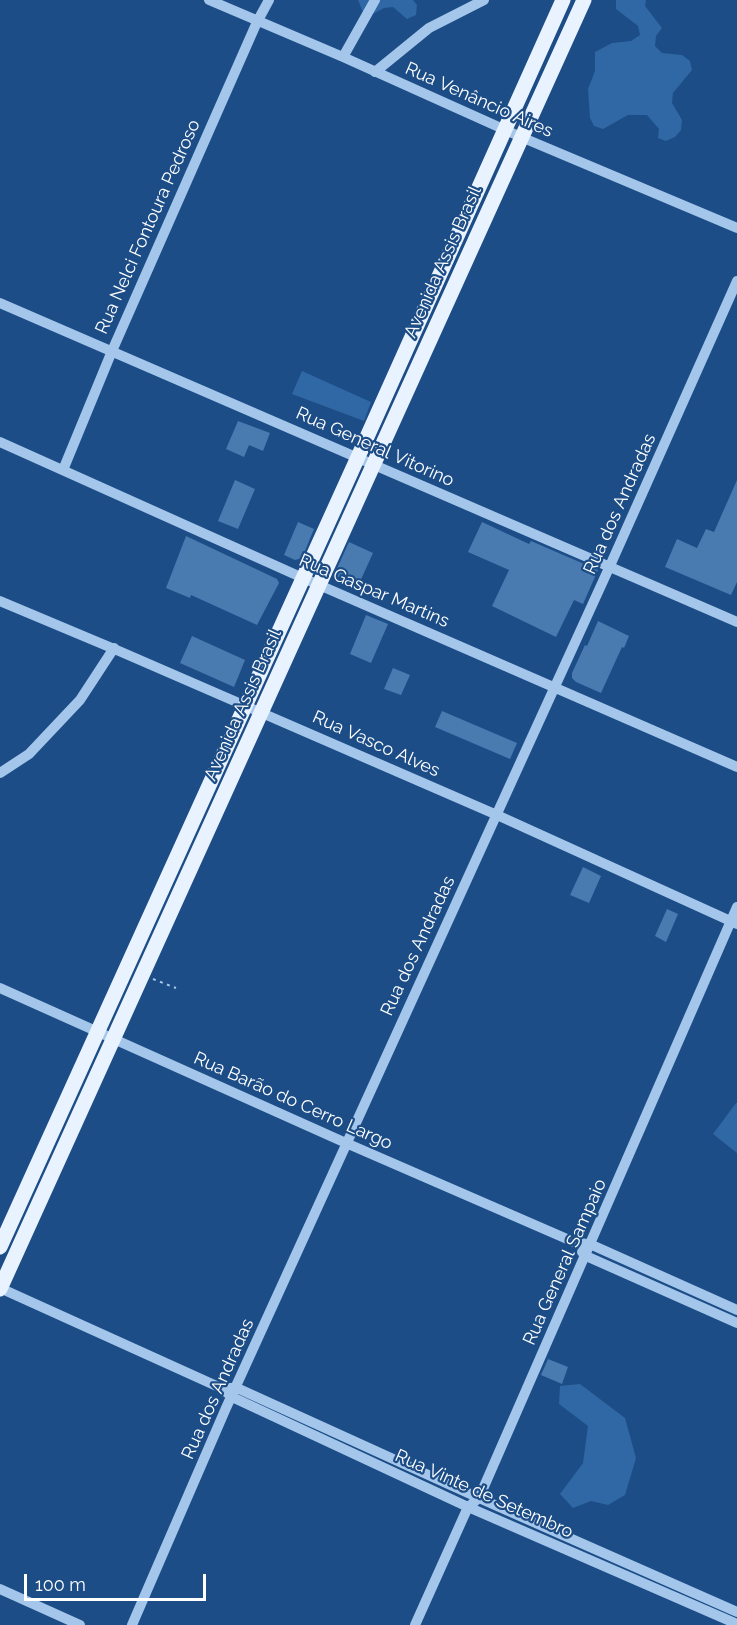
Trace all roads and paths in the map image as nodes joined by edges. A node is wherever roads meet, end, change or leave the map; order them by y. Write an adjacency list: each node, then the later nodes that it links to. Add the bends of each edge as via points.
1 (209, 0): 7 (street, Rua Venâncio Aires)
2 (269, 0): 7 (street, Rua Nelci Fontoura Pedroso)
3 (375, 0): 10 (street)
4 (484, 0): 11 (street, via 429,28)
5 (563, 0): 8 (main road, Avenida Assis Brasil)
6 (584, 0): 9 (main road, Avenida Assis Brasil)
7 (257, 22): 10 (street, Rua Venâncio Aires); 21 (street, Rua Nelci Fontoura Pedroso)
8 (543, 46): 9 (main road); 12 (main road, Avenida Assis Brasil)
9 (560, 53): 13 (main road, Avenida Assis Brasil)
10 (343, 57): 11 (street, Rua Venâncio Aires)
11 (375, 72): 12 (street, Rua Venâncio Aires)
12 (506, 130): 13 (street, Rua Venâncio Aires); 14 (main road, Avenida Assis Brasil)
13 (521, 137): 15 (main road, Avenida Assis Brasil); 18 (street, Rua Venâncio Aires)
14 (487, 173): 15 (main road); 16 (main road, Avenida Assis Brasil)
15 (502, 180): 17 (main road, Avenida Assis Brasil)
16 (469, 213): 17 (main road); 22 (main road, Avenida Assis Brasil)
17 (484, 220): 23 (main road, Avenida Assis Brasil)
18 (737, 228)
19 (737, 281): 28 (street, Rua dos Andradas)
20 (0, 303): 21 (street, Rua General Vitorino)
21 (112, 351): 25 (street, Rua General Vitorino); 27 (street, Rua Nelci Fontoura Pedroso)
22 (400, 364): 23 (main road); 25 (main road, Avenida Assis Brasil)
23 (415, 371): 26 (main road, Avenida Assis Brasil)
24 (0, 442): 27 (street, Rua Gaspar Martins)
25 (358, 458): 26 (street, Rua General Vitorino); 29 (main road, Avenida Assis Brasil)
26 (373, 464): 28 (street, Rua General Vitorino); 30 (main road, Avenida Assis Brasil)
27 (63, 470): 29 (street, Rua Gaspar Martins)
28 (609, 568): 32 (street, Rua General Vitorino); 36 (street, Rua dos Andradas)
29 (303, 578): 30 (street, Rua Gaspar Martins); 33 (main road, Avenida Assis Brasil)
30 (319, 585): 34 (main road, Avenida Assis Brasil); 36 (street, Rua Gaspar Martins)
31 (3, 604): 35 (street, Rua Vasco Alves)
32 (737, 622)
33 (280, 628): 34 (main road); 37 (main road, Avenida Assis Brasil)
34 (296, 636): 38 (main road, Avenida Assis Brasil)
35 (114, 648): 37 (street, Rua Vasco Alves); 40 (street, via 80,700 28,754)
36 (555, 687): 39 (street, Rua Gaspar Martins); 41 (street, Rua dos Andradas)
37 (245, 705): 38 (street, Rua Vasco Alves); 42 (main road, Avenida Assis Brasil)
38 (261, 712): 41 (street, Rua Vasco Alves); 43 (main road, Avenida Assis Brasil)
39 (737, 767)
40 (1, 770)
41 (497, 815): 45 (street, Rua Vasco Alves); 51 (street, Rua dos Andradas)
42 (159, 896): 43 (main road); 49 (main road, Avenida Assis Brasil)
43 (175, 902): 46 (main road, Avenida Assis Brasil)
44 (737, 907): 45 (street, Rua General Sampaio)
45 (734, 923): 53 (street, Rua General Sampaio)
46 (142, 974): 48 (path); 50 (main road, Avenida Assis Brasil)
47 (0, 988): 49 (street, Rua Barão do Cerro Largo)
48 (176, 988)
49 (98, 1032): 50 (street, Rua Barão do Cerro Largo); 54 (main road, Avenida Assis Brasil)
50 (113, 1039): 51 (street, Rua Barão do Cerro Largo); 56 (main road, Avenida Assis Brasil)
51 (346, 1143): 52 (street, Rua Barão do Cerro Largo); 59 (street, Rua dos Andradas)
52 (574, 1242): 53 (street, Rua Barão do Cerro Largo); 55 (street, Rua Barão do Cerro Largo)
53 (592, 1245): 55 (street, Rua General Sampaio); 57 (street, Rua Barão do Cerro Largo)
54 (0, 1247)
55 (586, 1256): 58 (street, Rua Barão do Cerro Largo); 60 (street, Rua General Sampaio)
56 (0, 1288): 59 (street, Rua Vinte de Setembro)
57 (737, 1310)
58 (737, 1323)
59 (234, 1392): 60 (street, Rua Vinte de Setembro); 61 (street, Rua Vinte de Setembro); 66 (street, Rua dos Andradas)
60 (479, 1498): 61 (street, Rua General Sampaio); 63 (street, Rua Vinte de Setembro)
61 (468, 1507): 64 (street, Rua Vinte de Setembro); 67 (street, Rua General Sampaio)
62 (0, 1589): 65 (street)
63 (737, 1612)
64 (737, 1624)
65 (80, 1625)
66 (132, 1625)
67 (415, 1625)

